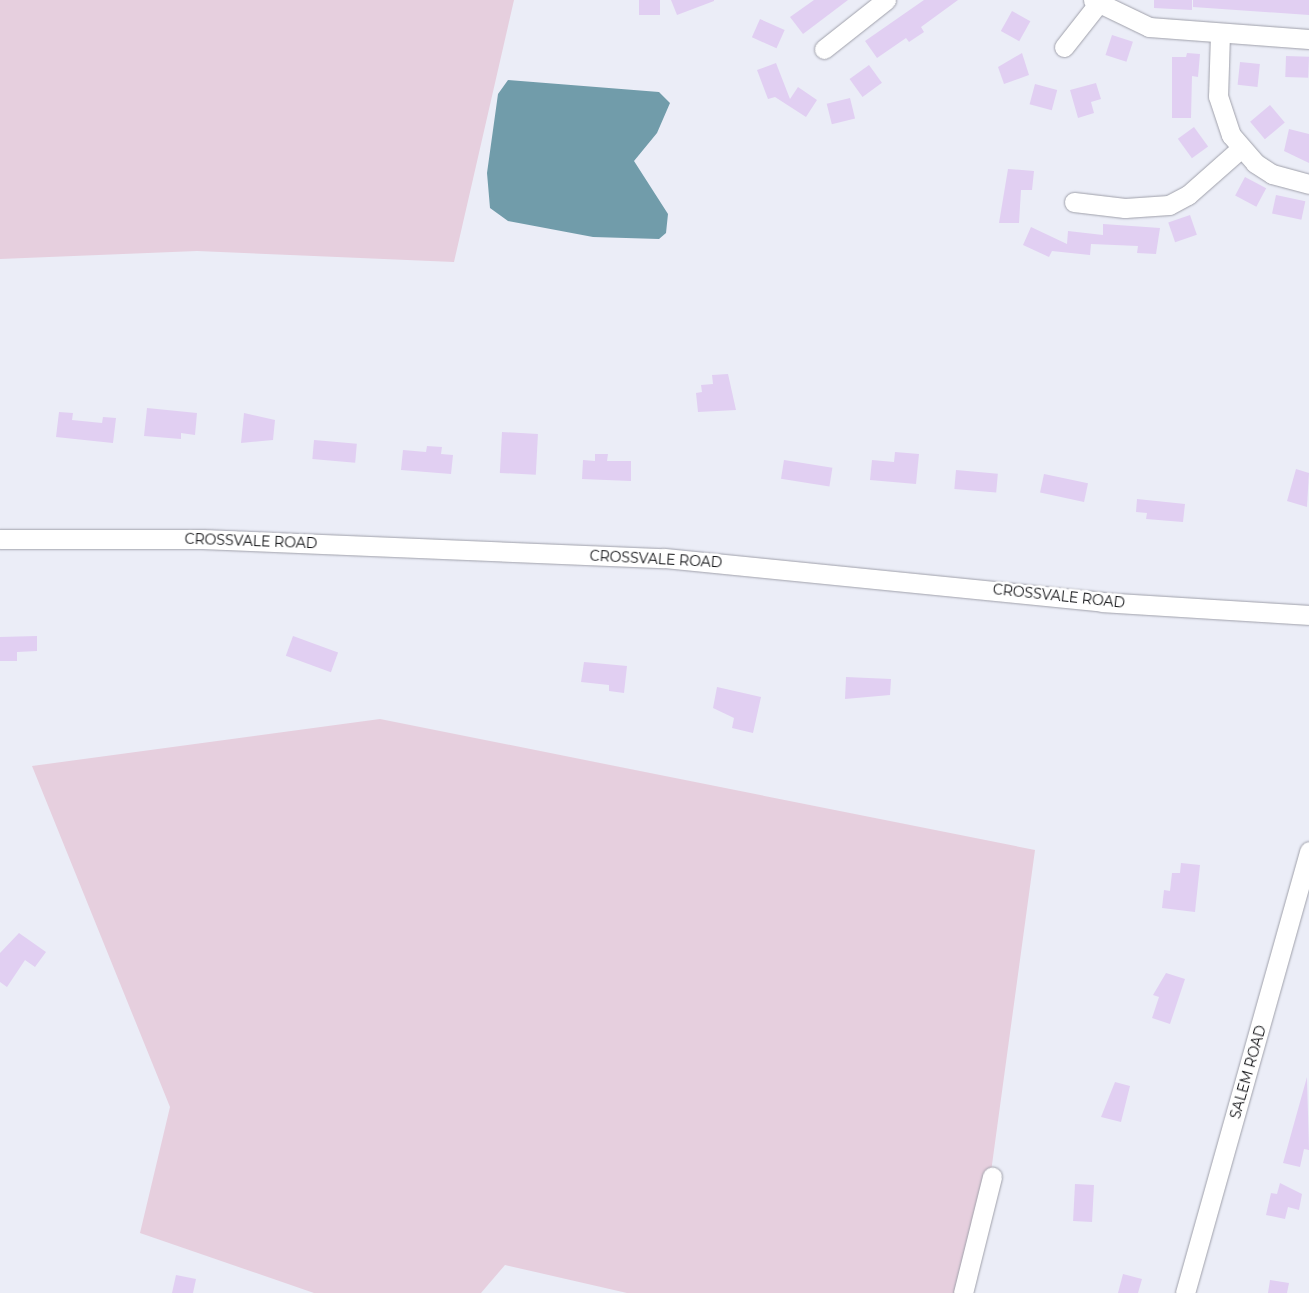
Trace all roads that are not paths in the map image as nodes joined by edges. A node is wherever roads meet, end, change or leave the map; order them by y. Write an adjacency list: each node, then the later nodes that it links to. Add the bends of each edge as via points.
1 (886, 0): 6 (street)
2 (1095, 2): 3 (street, via 1150,27); 5 (street)
3 (1220, 34): 4 (street); 7 (street, via 1218,96 1223,117)
4 (1309, 39)
5 (1064, 47)
6 (824, 49)
7 (1240, 149): 8 (street, via 1272,174); 9 (street, via 1188,195 1168,205 1125,208)
8 (1309, 184)
9 (1074, 202)
10 (0, 539): 11 (street, CROSSVALE ROAD, via 202,539 664,558 1102,602)
11 (1309, 615)
12 (1309, 851): 15 (street, SALEM ROAD)
13 (992, 1177): 14 (street)
14 (963, 1293)
15 (1185, 1293)

